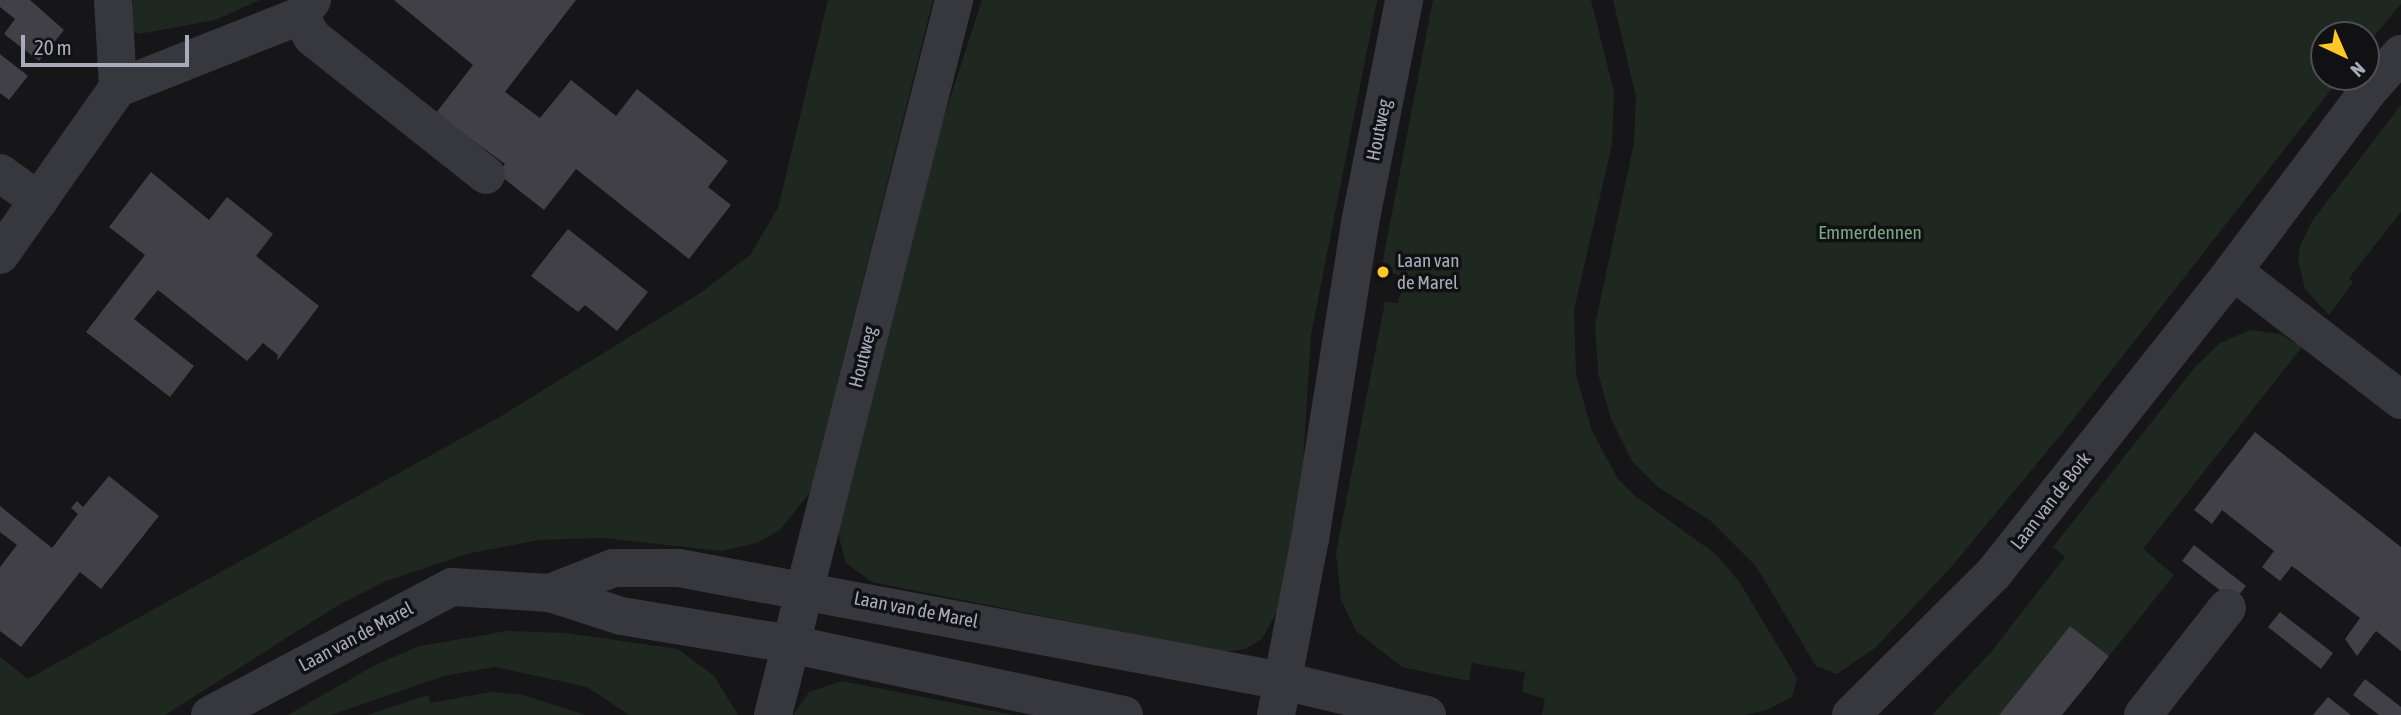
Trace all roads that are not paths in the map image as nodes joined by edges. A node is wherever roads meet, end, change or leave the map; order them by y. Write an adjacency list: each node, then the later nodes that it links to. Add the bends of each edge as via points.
1 (114, 0): 6 (street)
2 (954, 0): 13 (street, Houtweg)
3 (1404, 0): 17 (street, Houtweg, via 1360,223)
4 (306, 8): 6 (street); 8 (street, via 312,37)
5 (2401, 54): 11 (street, Laan van de Bork)
6 (118, 88): 9 (street)
7 (0, 173): 9 (street)
8 (486, 175)
9 (39, 201): 10 (street)
10 (0, 255)
11 (2233, 271): 12 (street); 22 (street, Laan van de Bork, via 1994,573)
12 (2401, 400)
13 (804, 589): 14 (street, Laan van de Marel, via 679,568 613,568); 16 (street, Houtweg); 17 (street, Laan van de Marel)
14 (550, 593): 16 (street, Laan van de Marel, via 621,616); 18 (street, Laan van de Marel, via 452,587)
15 (2227, 608): 23 (street)
16 (790, 644): 19 (street, Houtweg); 20 (street, Laan van de Marel)
17 (1280, 698): 21 (street)
18 (211, 715)
19 (773, 715)
20 (1124, 715)
21 (1427, 715)
22 (1851, 715)
23 (2143, 715)

